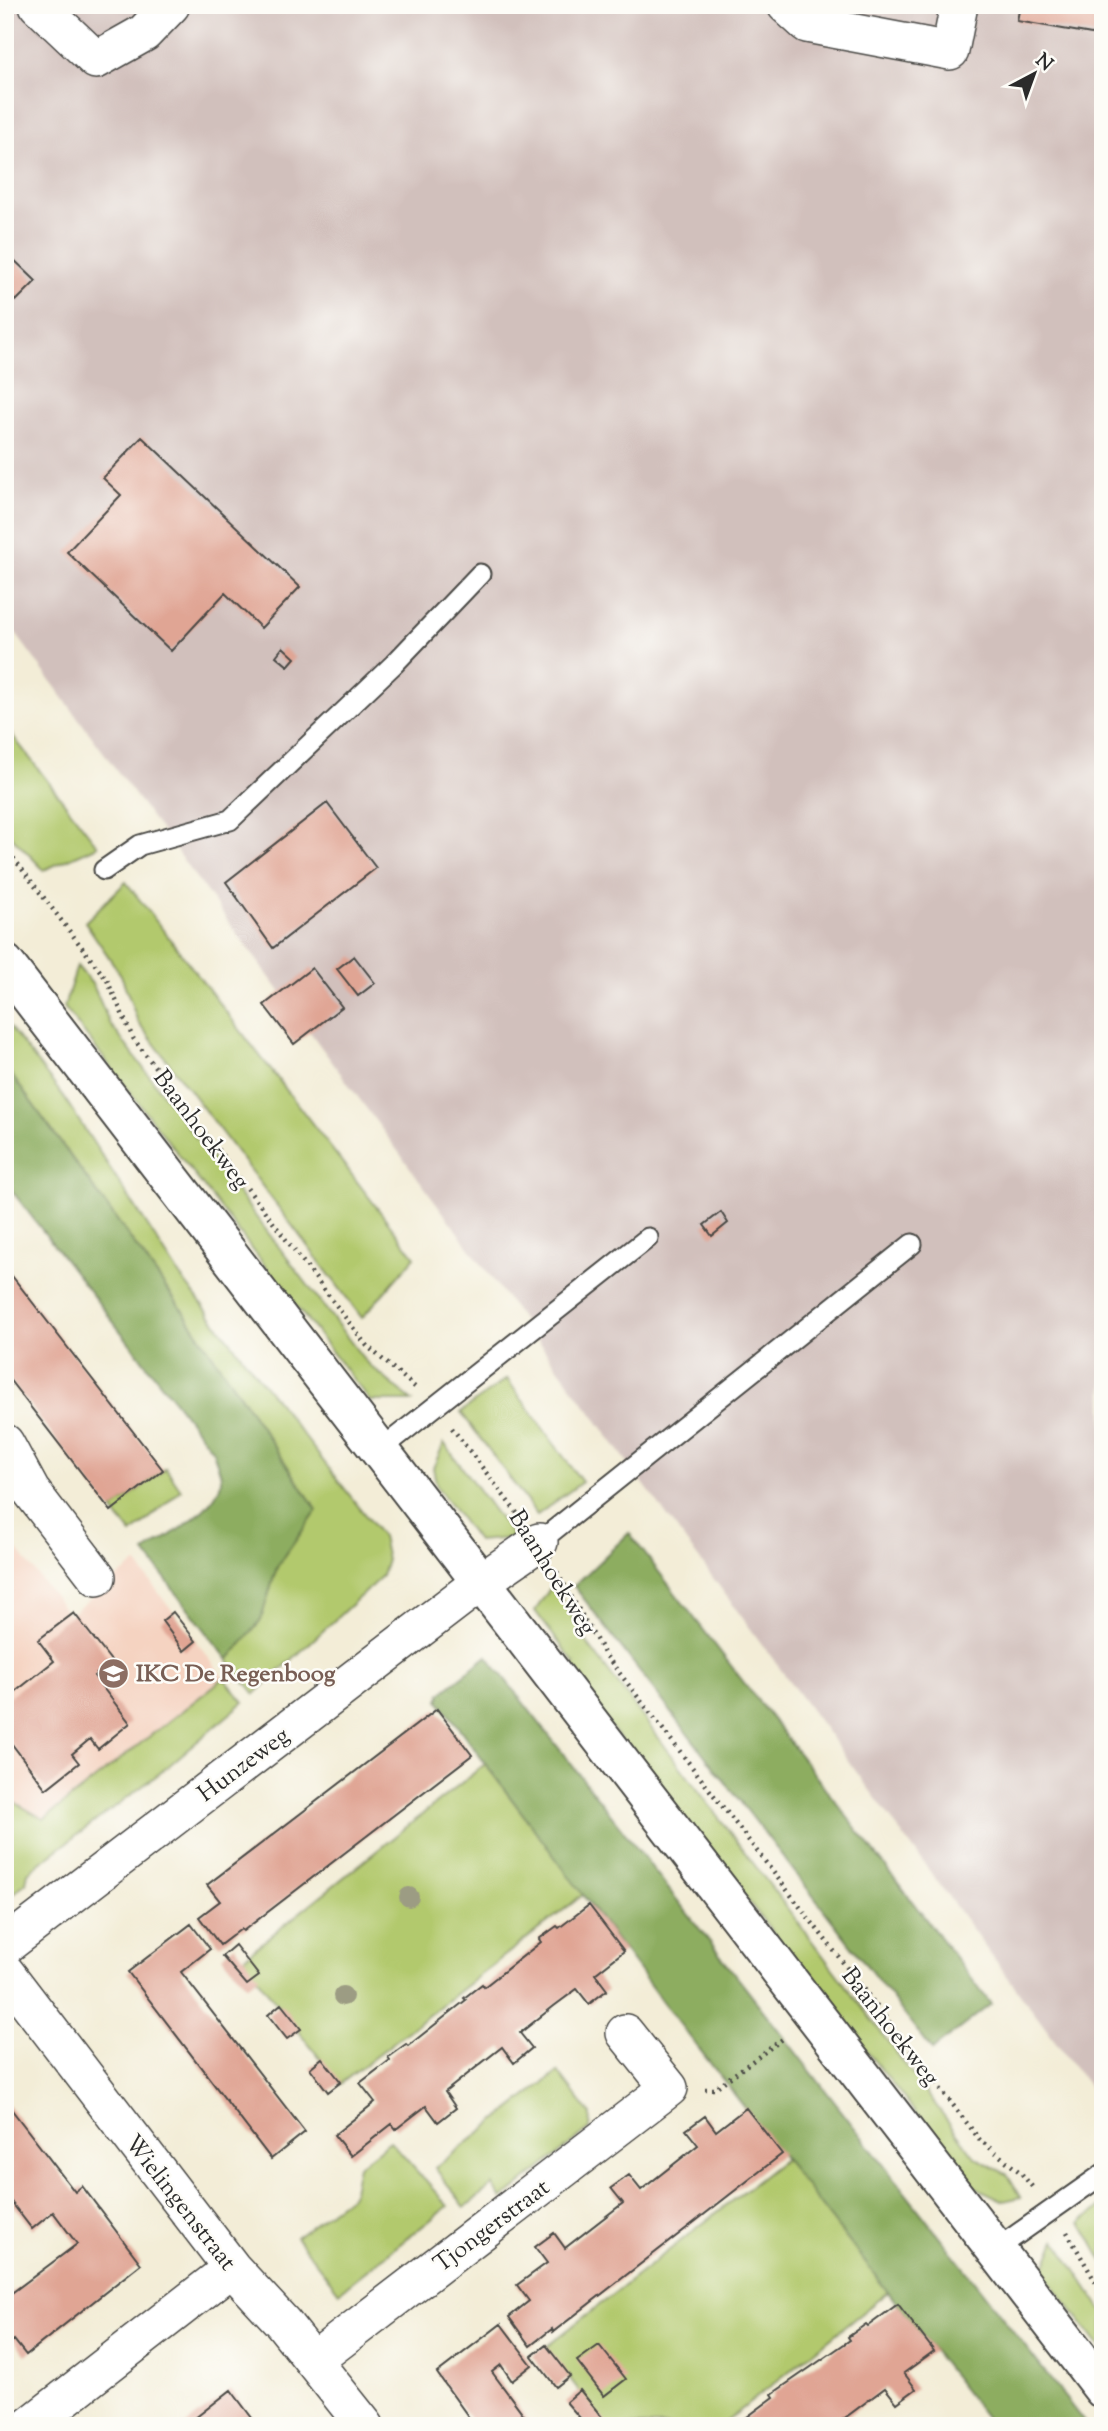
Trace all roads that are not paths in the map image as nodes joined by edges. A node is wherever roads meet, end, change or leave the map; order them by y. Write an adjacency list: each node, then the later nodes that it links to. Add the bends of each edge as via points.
1 (38, 5): 2 (street, via 96,60 144,33)
2 (171, 5)
3 (786, 5): 4 (street, via 807,24 950,51)
4 (959, 5)
5 (480, 574): 6 (lane, via 394,664 230,820 141,845)
6 (104, 870)
7 (5, 964): 11 (street)
8 (648, 1238): 11 (lane)
9 (912, 1244): 12 (lane)
10 (5, 1443): 13 (street, via 31,1491)
11 (380, 1450): 14 (street)
12 (539, 1542): 14 (street, Hunzeweg)
13 (97, 1577)
14 (481, 1582): 15 (street, Hunzeweg); 19 (street)
15 (5, 1946)
16 (5, 1972): 20 (street, Wielingenstraat)
17 (625, 2033): 21 (street, Tjongerstraat, via 669,2088)
18 (1103, 2174): 19 (lane)
19 (995, 2250): 22 (street)
20 (232, 2268): 21 (street, Wielingenstraat); 23 (street)
21 (313, 2361): 24 (street, Wielingenstraat)
22 (1103, 2389)
23 (29, 2426)
24 (365, 2426)

